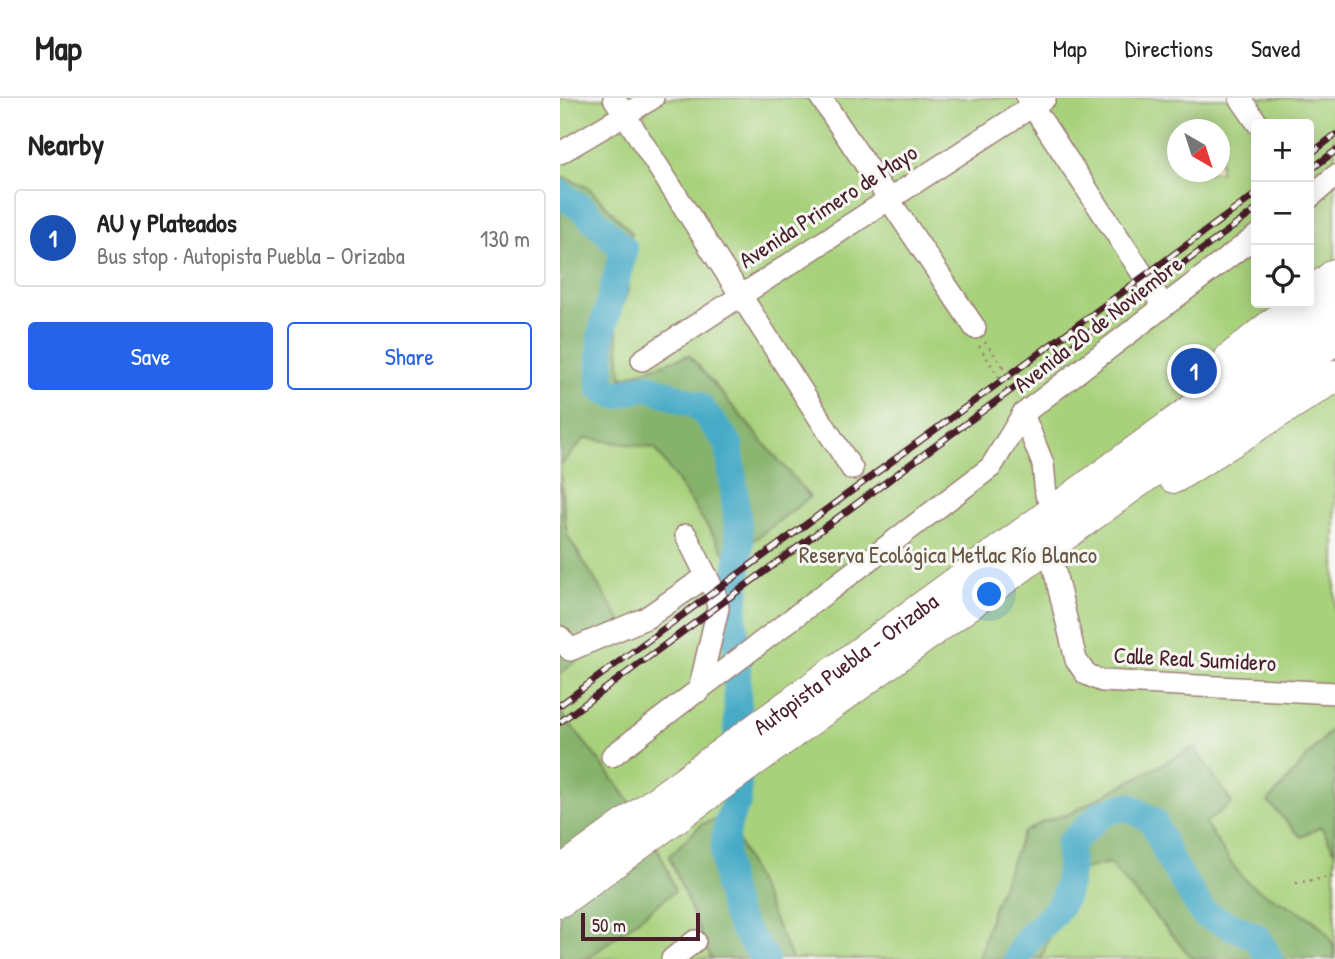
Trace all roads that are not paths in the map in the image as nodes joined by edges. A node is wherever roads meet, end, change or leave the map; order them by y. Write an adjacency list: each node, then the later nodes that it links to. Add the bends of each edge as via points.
1 (653, 98): 5 (street)
2 (821, 98): 10 (street)
3 (1240, 98): 6 (street)
4 (1035, 101): 10 (street, Avenida Primero de Mayo); 15 (street)
5 (619, 107): 7 (street); 14 (street)
6 (1255, 119)
7 (560, 153)
8 (1335, 176): 9 (street)
9 (1314, 194)
10 (887, 198): 14 (street, Avenida Primero de Mayo); 18 (street)
11 (1251, 240): 15 (street, Avenida 20 de Noviembre)
12 (1335, 275): 13 (highway)
13 (1314, 292)
14 (739, 295): 20 (street, Avenida Primero de Mayo); 23 (street)
15 (1163, 305): 22 (street, Avenida 20 de Noviembre)
16 (1335, 306): 24 (highway, Autopista Puebla - Orizaba)
17 (1294, 308): 24 (highway)
18 (975, 328)
19 (1335, 338): 28 (highway, Autopista Puebla - Orizaba)
20 (642, 360)
21 (1335, 376): 28 (highway, via 1197,464)
22 (1023, 404): 25 (street, via 1043,464); 31 (street, Avenida 20 de Noviembre, via 991,467)
23 (852, 469)
24 (1104, 474): 34 (highway, Autopista Puebla - Orizaba, via 769,720)
25 (1046, 495)
26 (686, 534): 29 (street)
27 (1053, 564): 32 (street, Calle Real Sumidero, via 1076,660 1086,674 1102,681)
28 (1021, 565): 34 (highway, Autopista Puebla - Orizaba, via 764,752)
29 (707, 576): 30 (street, via 646,618 570,650); 31 (street, via 718,608)
30 (560, 637)
31 (699, 691): 33 (street, Avenida 20 de Noviembre)
32 (1335, 692)
33 (612, 756)
34 (723, 769): 35 (highway, Autopista Puebla - Orizaba); 36 (highway, Autopista Puebla - Orizaba)
35 (560, 873)
36 (560, 901)
37 (695, 941): 38 (street)
38 (672, 959)

